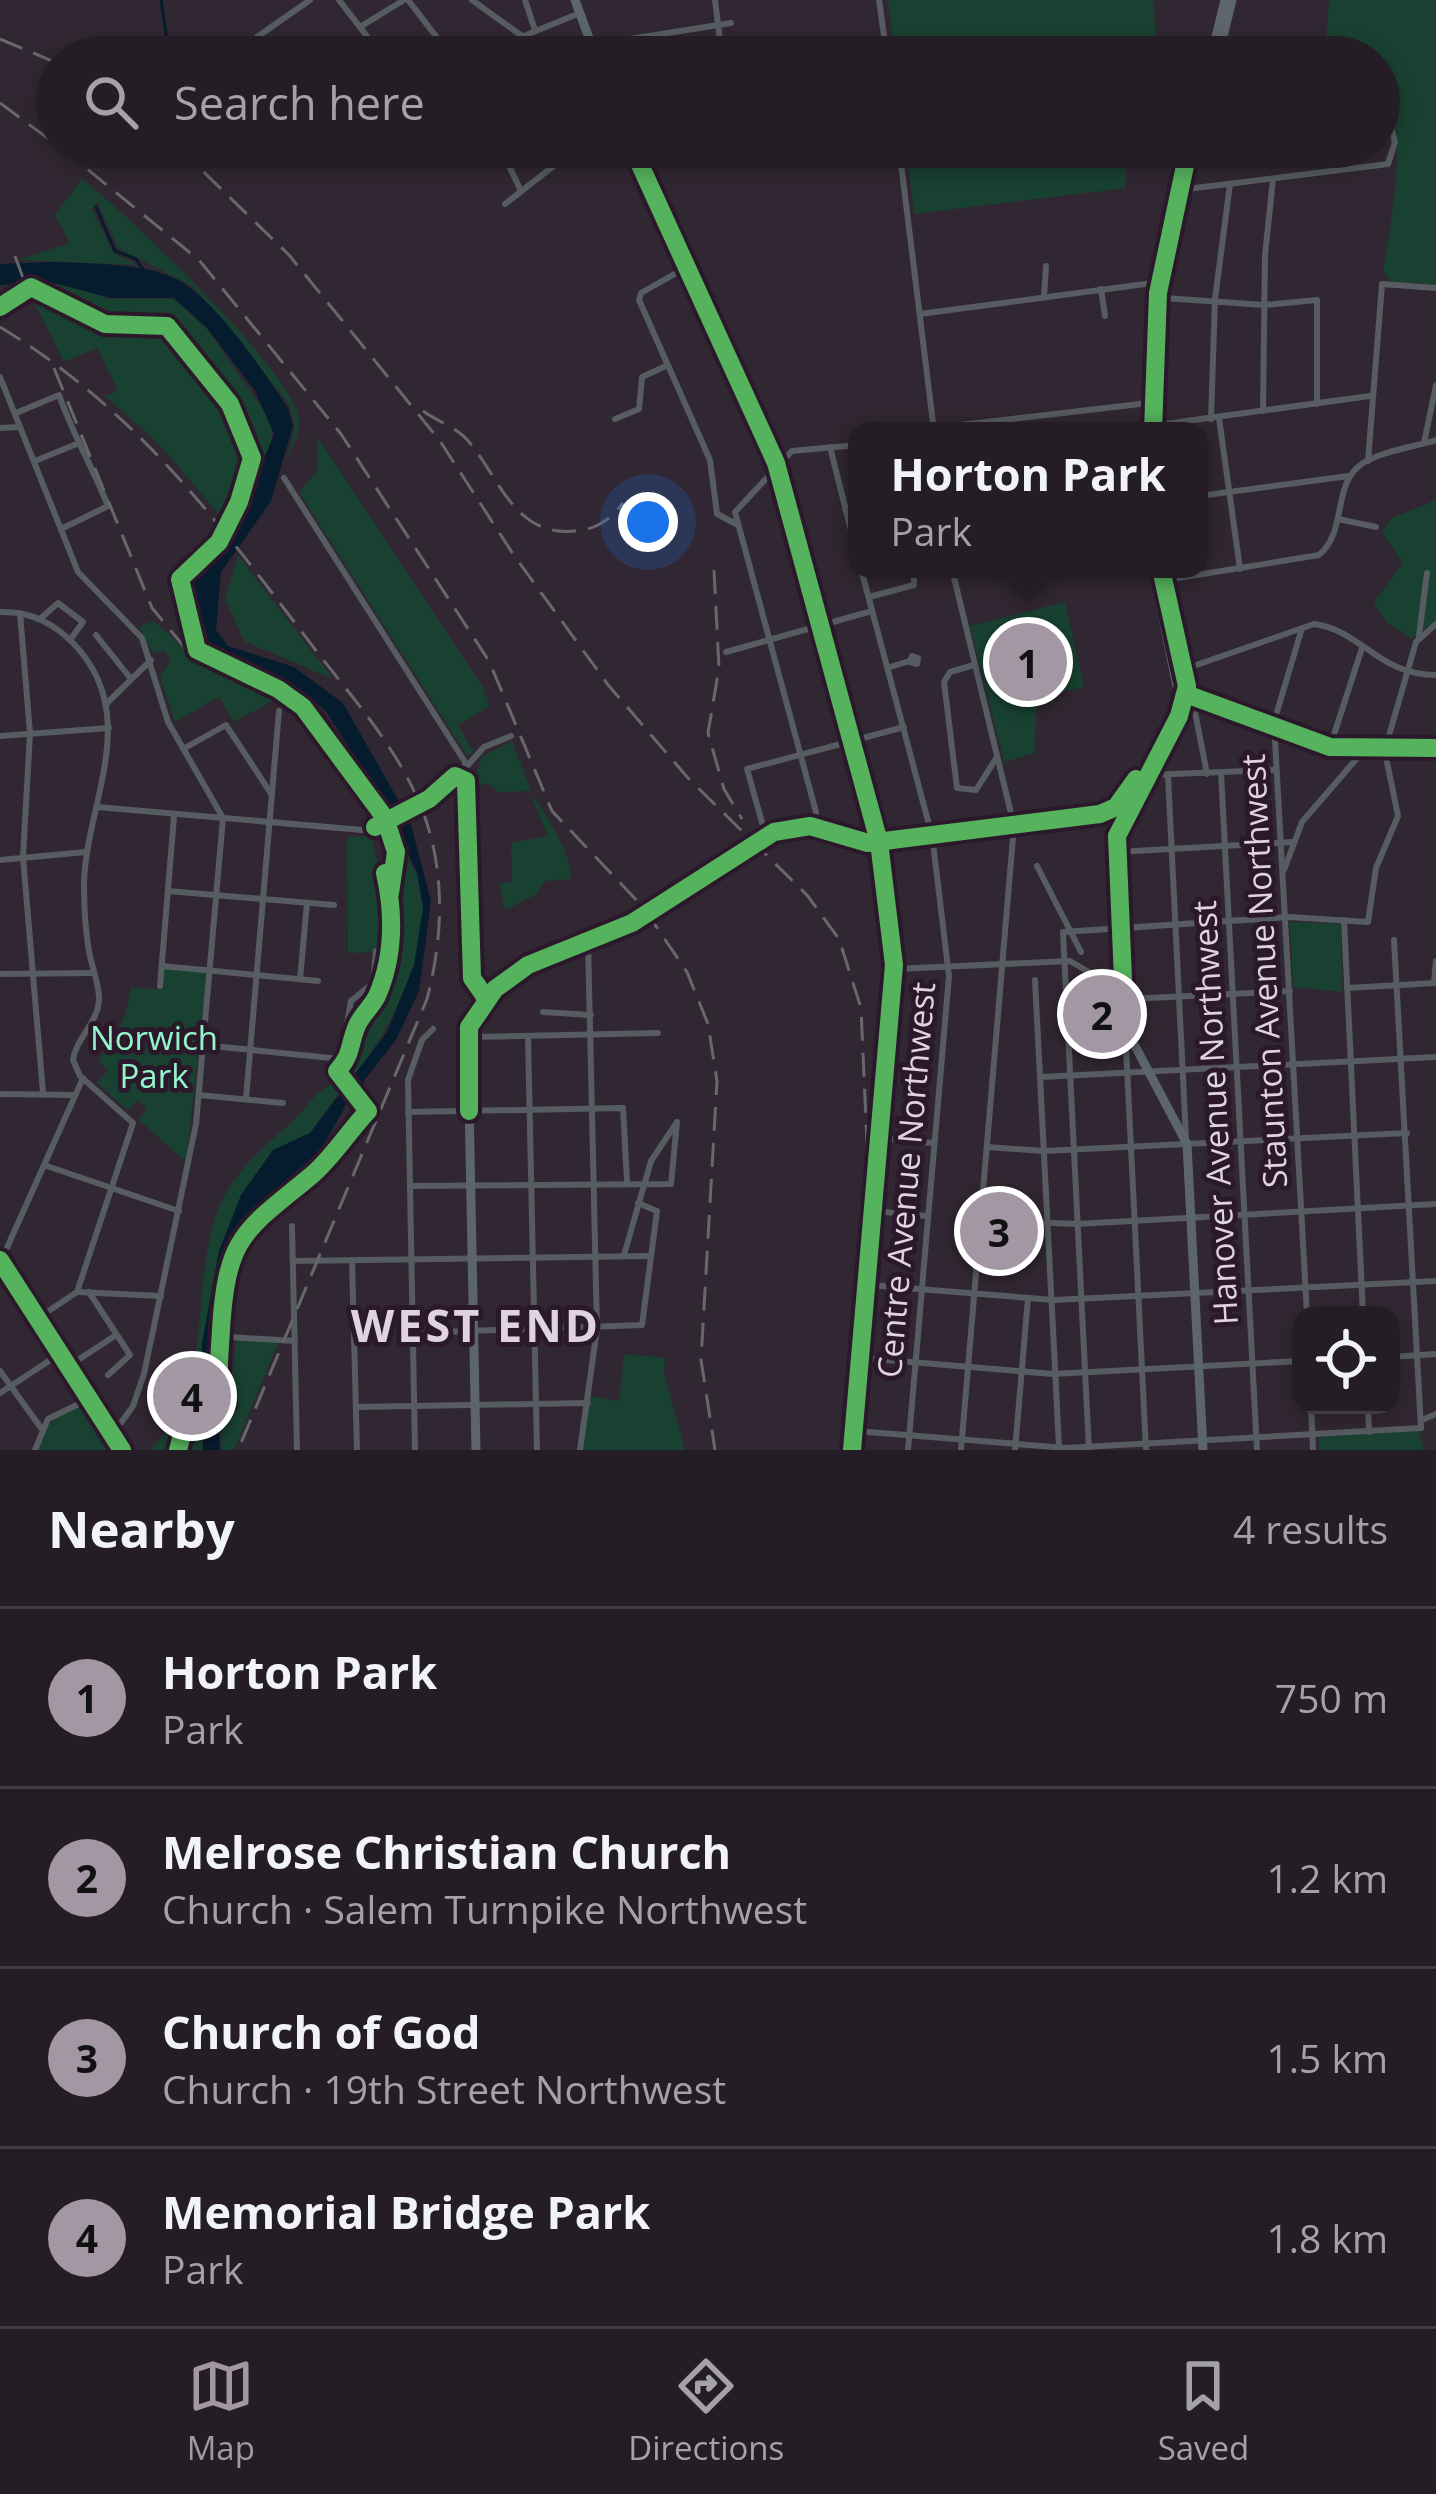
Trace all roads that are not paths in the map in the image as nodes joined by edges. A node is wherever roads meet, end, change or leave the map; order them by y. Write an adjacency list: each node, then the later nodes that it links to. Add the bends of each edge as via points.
1 (310, 0): 15 (street)
2 (339, 0): 13 (street)
3 (406, 0): 13 (street); 17 (street)
4 (472, 0): 18 (street)
5 (524, 0): 14 (street)
6 (574, 0): 10 (main road)
7 (715, 0): 12 (street)
8 (879, 0): 23 (street)
9 (1228, 0): 24 (main road)
10 (580, 13): 14 (street); 20 (main road)
11 (731, 23): 12 (street)
12 (718, 25): 21 (street); 22 (street)
13 (360, 27): 16 (street)
14 (536, 31): 19 (street)
15 (257, 36)
16 (367, 36)
17 (435, 36)
18 (522, 36)
19 (525, 36)
20 (588, 36)
21 (666, 36)
22 (719, 36)
23 (883, 36)
24 (1220, 36)
25 (510, 168): 34 (street)
26 (547, 168): 34 (street)
27 (642, 168): 37 (main road)
28 (901, 168): 45 (street)
29 (1188, 168): 33 (main road)
30 (1346, 168): 31 (street)
31 (1274, 178): 32 (street); 44 (street)
32 (1230, 184): 33 (street); 43 (street)
33 (1183, 189): 38 (main road)
34 (521, 191): 35 (street)
35 (505, 204)
36 (1046, 266): 41 (street)
37 (687, 267): 47 (street, via 639,296); 70 (main road)
38 (1163, 282): 40 (street); 42 (main road); 51 (main road)
39 (1436, 288): 50 (street, via 1382,284)
40 (1101, 289): 41 (street); 46 (street)
41 (1044, 297): 45 (street)
42 (1164, 298): 43 (street); 51 (main road)
43 (1215, 301): 44 (street); 55 (street)
44 (1264, 305): 52 (street, via 1317,300); 53 (street)
45 (920, 314): 57 (street)
46 (1106, 316)
47 (668, 365): 56 (street, via 644,375 639,410); 78 (street, via 710,460)
48 (0, 377): 54 (street)
49 (1436, 385): 65 (street)
50 (1371, 396): 52 (street); 68 (street)
51 (1157, 402): 58 (street); 59 (main road)
52 (1317, 404): 53 (street)
53 (1262, 411): 55 (street)
54 (16, 413): 61 (street); 64 (street, via 59,395)
55 (1215, 418): 60 (street); 73 (street)
56 (615, 419)
57 (933, 422)
58 (992, 422)
59 (1157, 422)
60 (1192, 422)
61 (22, 427): 62 (street); 69 (street)
62 (0, 428)
63 (1436, 440): 65 (street)
64 (79, 443): 69 (street); 83 (street, via 108,506)
65 (1424, 443): 68 (street)
66 (848, 445): 67 (street)
67 (830, 446): 70 (street, via 797,449); 76 (street)
68 (1368, 460): 71 (street)
69 (35, 461): 83 (street)
70 (776, 463): 75 (street); 98 (main road)
71 (1349, 476): 73 (street); 80 (street)
72 (284, 478): 134 (street)
73 (1229, 492): 74 (street); 84 (street)
74 (1208, 495)
75 (741, 501): 78 (street); 81 (street)
76 (845, 508): 77 (street); 79 (street)
77 (848, 508)
78 (721, 514): 81 (street)
79 (848, 519)
80 (1338, 520): 82 (street); 84 (street, via 1319,555)
81 (738, 525): 102 (street)
82 (1376, 527)
83 (61, 529): 106 (street, via 82,580 134,625)
84 (1240, 569): 85 (street)
85 (1208, 571)
86 (1427, 573): 101 (street)
87 (863, 578): 92 (street, Centre Avenue Northwest)
88 (915, 578): 92 (street)
89 (954, 578): 108 (street)
90 (1159, 578): 110 (main road)
91 (1159, 578): 114 (main road)
92 (868, 597): 93 (street, Centre Avenue Northwest)
93 (872, 611): 98 (street); 109 (street, Centre Avenue Northwest)
94 (0, 613): 95 (street)
95 (20, 613): 96 (street); 122 (street)
96 (40, 619): 103 (street); 103 (street, via 58,603 82,622)
97 (1436, 624): 101 (street)
98 (821, 625): 102 (street); 125 (main road)
99 (1301, 628): 104 (street, via 1324,626); 110 (street); 120 (street, Staunton Avenue Northwest)
100 (96, 635): 113 (street)
101 (1419, 636): 111 (street)
102 (769, 639): 105 (street); 131 (street)
103 (70, 640): 116 (street, via 94,670)
104 (1362, 648): 111 (street); 126 (street)
105 (726, 652)
106 (151, 660): 113 (street); 128 (street)
107 (909, 661): 109 (street)
108 (974, 665): 132 (street); 132 (street, via 944,682 957,788 976,790)
109 (887, 668): 119 (street, Centre Avenue Northwest)
110 (1185, 669): 114 (main road)
111 (1406, 675): 112 (street); 130 (street)
112 (1436, 675)
113 (130, 680): 116 (street)
114 (1186, 694): 115 (main road); 118 (street); 136 (main road)
115 (1207, 701): 118 (street); 120 (main road)
116 (106, 704): 121 (street)
117 (279, 711): 139 (street)
118 (1200, 721): 137 (street)
119 (904, 727): 125 (street); 151 (street, Centre Avenue Northwest)
120 (1274, 727): 126 (main road); 133 (street, Staunton Avenue Northwest)
121 (109, 728): 122 (street); 140 (street)
122 (30, 734): 123 (street); 160 (street)
123 (0, 736)
124 (511, 736): 134 (street, via 484,747)
125 (852, 740): 131 (street); 154 (main road)
126 (1330, 747): 129 (main road)
127 (1436, 748): 130 (main road)
128 (183, 749): 139 (street, via 229,727); 145 (street)
129 (1365, 749): 130 (main road); 152 (street)
130 (1386, 749): 176 (street, via 1398,816 1375,872 1368,922)
131 (801, 754): 147 (street, via 747,769); 149 (street)
132 (998, 758): 148 (street)
133 (1276, 770): 135 (street); 153 (street, Staunton Avenue Northwest)
134 (464, 772): 146 (street, via 411,809 355,830); 205 (street, via 472,978)
135 (1221, 773): 137 (street); 155 (street, Hanover Avenue Northwest)
136 (1141, 774): 138 (street); 141 (main road); 143 (main road); 144 (main road)
137 (1207, 774): 138 (street)
138 (1168, 776): 156 (street)
139 (272, 790): 146 (street)
140 (97, 807): 142 (street); 159 (street)
141 (1126, 809): 144 (main road); 158 (main road)
142 (175, 815): 145 (street); 168 (street)
143 (1099, 817): 144 (main road); 148 (main road); 150 (main road)
144 (1114, 818): 150 (main road); 158 (main road)
145 (223, 819): 146 (street); 169 (street)
146 (270, 823): 170 (street)
147 (769, 829): 149 (main road, via 761,841)
148 (1014, 829): 151 (main road); 187 (street)
149 (815, 830): 154 (main road, via 853,849)
150 (1110, 834): 167 (main road)
151 (932, 839): 154 (main road); 188 (street, Centre Avenue Northwest)
152 (1293, 842): 153 (street); 165 (street)
153 (1280, 844): 155 (street); 165 (street, Staunton Avenue Northwest)
154 (879, 846): 189 (street)
155 (1225, 847): 156 (street); 175 (street, Hanover Avenue Northwest)
156 (1172, 849): 158 (street); 177 (street)
157 (746, 850): 162 (main road)
158 (1117, 852): 167 (main road)
159 (86, 853): 160 (street); 191 (street)
160 (23, 859): 161 (street); 193 (street)
161 (0, 860)
162 (724, 864)
163 (1036, 866): 179 (street)
164 (712, 871): 166 (main road)
165 (1282, 873): 174 (street, Staunton Avenue Northwest)
166 (693, 883)
167 (1118, 886): 178 (main road)
168 (168, 891): 169 (street); 186 (street)
169 (216, 895): 170 (street); 190 (street)
170 (264, 899): 172 (street); 194 (street)
171 (664, 902): 181 (main road)
172 (307, 903): 173 (street); 195 (street)
173 (334, 905)
174 (1286, 917): 175 (street); 176 (street); 202 (street, Staunton Avenue Northwest)
175 (1229, 920): 177 (street); 203 (street, Hanover Avenue Northwest)
176 (1344, 920): 201 (street)
177 (1176, 923): 178 (street); 204 (street)
178 (1119, 926): 179 (street); 207 (main road)
179 (1068, 929): 183 (street); 184 (street)
180 (1394, 940): 199 (street)
181 (588, 942): 205 (main road, via 528,965); 210 (street)
182 (376, 951): 218 (street, via 375,979 351,1002 341,1059)
183 (1081, 952)
184 (1064, 960): 187 (street); 206 (street, via 1081,964); 208 (street)
185 (1436, 961): 198 (street)
186 (162, 966): 190 (street); 200 (street)
187 (1002, 967): 188 (street); 247 (street)
188 (948, 968): 189 (street); 246 (street, Centre Avenue Northwest)
189 (895, 969): 242 (street)
190 (210, 970): 194 (street); 217 (street)
191 (94, 973): 193 (street); 229 (street, via 99,1004 73,1055)
192 (0, 974): 193 (street)
193 (33, 974): 231 (street)
194 (257, 974): 195 (street); 218 (street)
195 (300, 979): 197 (street)
196 (1035, 980): 228 (street)
197 (318, 981)
198 (1435, 983): 199 (street)
199 (1399, 985): 201 (street); 220 (street)
200 (160, 986)
201 (1347, 988): 221 (street)
202 (1290, 991): 203 (street); 222 (street, Staunton Avenue Northwest)
203 (1233, 994): 204 (street); 223 (street, Hanover Avenue Northwest)
204 (1180, 996): 207 (street); 224 (street)
205 (486, 998): 216 (main road)
206 (1108, 999): 207 (street); 208 (street); 211 (street)
207 (1123, 999): 211 (main road)
208 (1066, 1002): 227 (street)
209 (543, 1012): 210 (street)
210 (591, 1015): 214 (street)
211 (1125, 1027): 225 (main road); 226 (street)
212 (433, 1029): 239 (street, via 411,1066)
213 (658, 1033): 214 (street)
214 (591, 1035): 215 (street); 236 (street)
215 (528, 1036): 216 (street); 237 (street)
216 (468, 1037): 238 (main road)
217 (203, 1045): 218 (street); 233 (street)
218 (251, 1048): 234 (street)
219 (1436, 1057): 220 (street)
220 (1403, 1058): 221 (street); 240 (street)
221 (1351, 1061): 222 (street); 241 (street)
222 (1294, 1064): 223 (street); 243 (street, Staunton Avenue Northwest)
223 (1237, 1067): 224 (street); 245 (street, Hanover Avenue Northwest)
224 (1184, 1070): 225 (street); 244 (street)
225 (1148, 1072): 226 (street); 244 (main road)
226 (1126, 1073): 227 (street); 248 (street)
227 (1069, 1076): 228 (street); 249 (street)
228 (1041, 1077): 250 (street)
229 (83, 1078): 232 (street); 258 (street, via 133,1121)
230 (0, 1094): 231 (street)
231 (43, 1094): 232 (street)
232 (75, 1095): 251 (street)
233 (199, 1095): 234 (street); 263 (street)
234 (246, 1099): 235 (street)
235 (283, 1103)
236 (593, 1108): 237 (street); 252 (street, via 623,1108); 253 (street)
237 (530, 1110): 238 (street); 255 (street)
238 (469, 1111): 239 (street); 256 (main road)
239 (408, 1112): 257 (street)
240 (1407, 1132): 241 (street); 261 (street)
241 (1354, 1136): 243 (street); 262 (street)
242 (882, 1138): 246 (street); 264 (street)
243 (1297, 1138): 245 (street); 265 (street, Staunton Avenue Northwest)
244 (1187, 1142): 245 (street); 248 (street); 268 (main road)
245 (1240, 1142): 266 (street, Hanover Avenue Northwest)
246 (934, 1143): 267 (street, Centre Avenue Northwest)
247 (987, 1147): 250 (street); 269 (street)
248 (1130, 1148): 249 (street); 270 (street)
249 (1073, 1150): 250 (street); 271 (street)
250 (1044, 1151): 272 (street)
251 (44, 1165): 258 (street); 281 (street)
252 (628, 1181): 253 (street); 254 (street)
253 (595, 1182): 255 (street); 275 (street)
254 (644, 1182): 254 (street, via 674,1182 677,1122 653,1156); 259 (street)
255 (531, 1183): 256 (street); 277 (street)
256 (471, 1184): 257 (street); 278 (main road)
257 (410, 1186): 279 (street)
258 (111, 1188): 263 (street); 290 (street)
259 (638, 1203): 274 (street); 276 (street, via 657,1211)
260 (1436, 1204): 261 (street)
261 (1410, 1206): 262 (street); 284 (street)
262 (1358, 1210): 265 (street); 285 (street)
263 (179, 1211): 295 (street)
264 (875, 1211): 267 (street); 286 (street)
265 (1301, 1213): 266 (street); 287 (street, Staunton Avenue Northwest)
266 (1244, 1215): 268 (street); 289 (street, Hanover Avenue Northwest)
267 (927, 1216): 288 (street, Centre Avenue Northwest)
268 (1191, 1218): 270 (street); 292 (main road)
269 (980, 1220): 272 (street); 293 (street)
270 (1134, 1221): 271 (street); 294 (street)
271 (1077, 1224): 272 (street); 297 (street)
272 (1047, 1225): 298 (street)
273 (292, 1226): 282 (street)
274 (624, 1255): 275 (street); 276 (street)
275 (596, 1256): 277 (street); 302 (street)
276 (649, 1256): 302 (street, via 645,1316 637,1327)
277 (532, 1257): 278 (street); 303 (street)
278 (472, 1258): 279 (street); 304 (main road)
279 (412, 1259): 280 (street); 305 (street)
280 (352, 1260): 282 (street); 333 (street)
281 (0, 1261): 301 (main road)
282 (293, 1261): 308 (street)
283 (1436, 1281): 284 (street)
284 (1414, 1282): 285 (street); 311 (street)
285 (1362, 1284): 287 (street); 300 (street)
286 (869, 1285): 288 (street); 313 (street)
287 (1305, 1287): 289 (street); 299 (street, Staunton Avenue Northwest)
288 (921, 1289): 293 (street); 314 (street, Centre Avenue Northwest)
289 (1248, 1290): 292 (street); 316 (street, Hanover Avenue Northwest)
290 (77, 1292): 291 (street); 301 (street)
291 (89, 1292): 295 (street); 306 (street)
292 (1195, 1292): 294 (street); 318 (main road)
293 (975, 1294): 296 (street); 319 (street)
294 (1138, 1295): 297 (street); 320 (street)
295 (161, 1296): 341 (street, via 138,1395)
296 (1028, 1298): 298 (street); 322 (street)
297 (1081, 1299): 298 (street); 323 (street)
298 (1052, 1300): 324 (street)
299 (1306, 1306)
300 (1363, 1306)
301 (38, 1318): 309 (main road)
302 (597, 1329): 303 (street); 329 (street)
303 (534, 1330): 304 (street); 330 (street)
304 (474, 1331): 305 (street); 331 (main road)
305 (413, 1333): 332 (street)
306 (116, 1335): 317 (street); 325 (street, via 130,1360)
307 (230, 1337): 308 (street)
308 (295, 1341): 353 (street)
309 (61, 1353): 317 (main road); 326 (street)
310 (1436, 1354): 311 (street)
311 (1418, 1355): 312 (street); 337 (street)
312 (1400, 1356)
313 (863, 1358): 314 (street); 339 (street)
314 (915, 1362): 319 (street); 343 (street, Centre Avenue Northwest)
315 (1292, 1362): 316 (street)
316 (1252, 1364): 318 (street); 344 (street, Hanover Avenue Northwest)
317 (69, 1366): 328 (main road)
318 (1199, 1366): 320 (street); 346 (main road)
319 (968, 1367): 322 (street); 345 (street)
320 (1141, 1370): 323 (street); 348 (street)
321 (0, 1371): 326 (street)
322 (1021, 1371): 324 (street); 347 (street)
323 (1085, 1373): 324 (street); 349 (street)
324 (1056, 1374): 350 (street)
325 (108, 1375)
326 (10, 1386): 327 (street); 338 (street)
327 (0, 1393)
328 (90, 1398): 338 (street); 341 (main road)
329 (589, 1403): 330 (street); 358 (street)
330 (536, 1404): 331 (street); 357 (street)
331 (475, 1405): 332 (street); 356 (main road)
332 (414, 1406): 333 (street); 355 (street)
333 (356, 1407): 354 (street)
334 (1311, 1414): 342 (street)
335 (1368, 1414): 340 (street)
336 (1436, 1414): 337 (street)
337 (1421, 1424): 340 (street)
338 (41, 1428): 351 (street)
339 (856, 1431): 343 (street); 359 (street)
340 (1369, 1432): 342 (street)
341 (113, 1434): 352 (main road)
342 (1312, 1435): 344 (street); 362 (street)
343 (909, 1436): 345 (street); 360 (street, Centre Avenue Northwest)
344 (1256, 1438): 346 (street); 361 (street, Hanover Avenue Northwest)
345 (961, 1445): 347 (street)
346 (1203, 1445): 348 (street)
347 (1015, 1447): 350 (street)
348 (1145, 1447): 349 (street)
349 (1089, 1448): 350 (street)
350 (1059, 1449)
351 (35, 1450)
352 (122, 1450)
353 (297, 1450)
354 (357, 1450)
355 (415, 1450)
356 (476, 1450)
357 (537, 1450)
358 (580, 1450)
359 (855, 1450)
360 (908, 1450)
361 (1257, 1450)
362 (1313, 1450)

